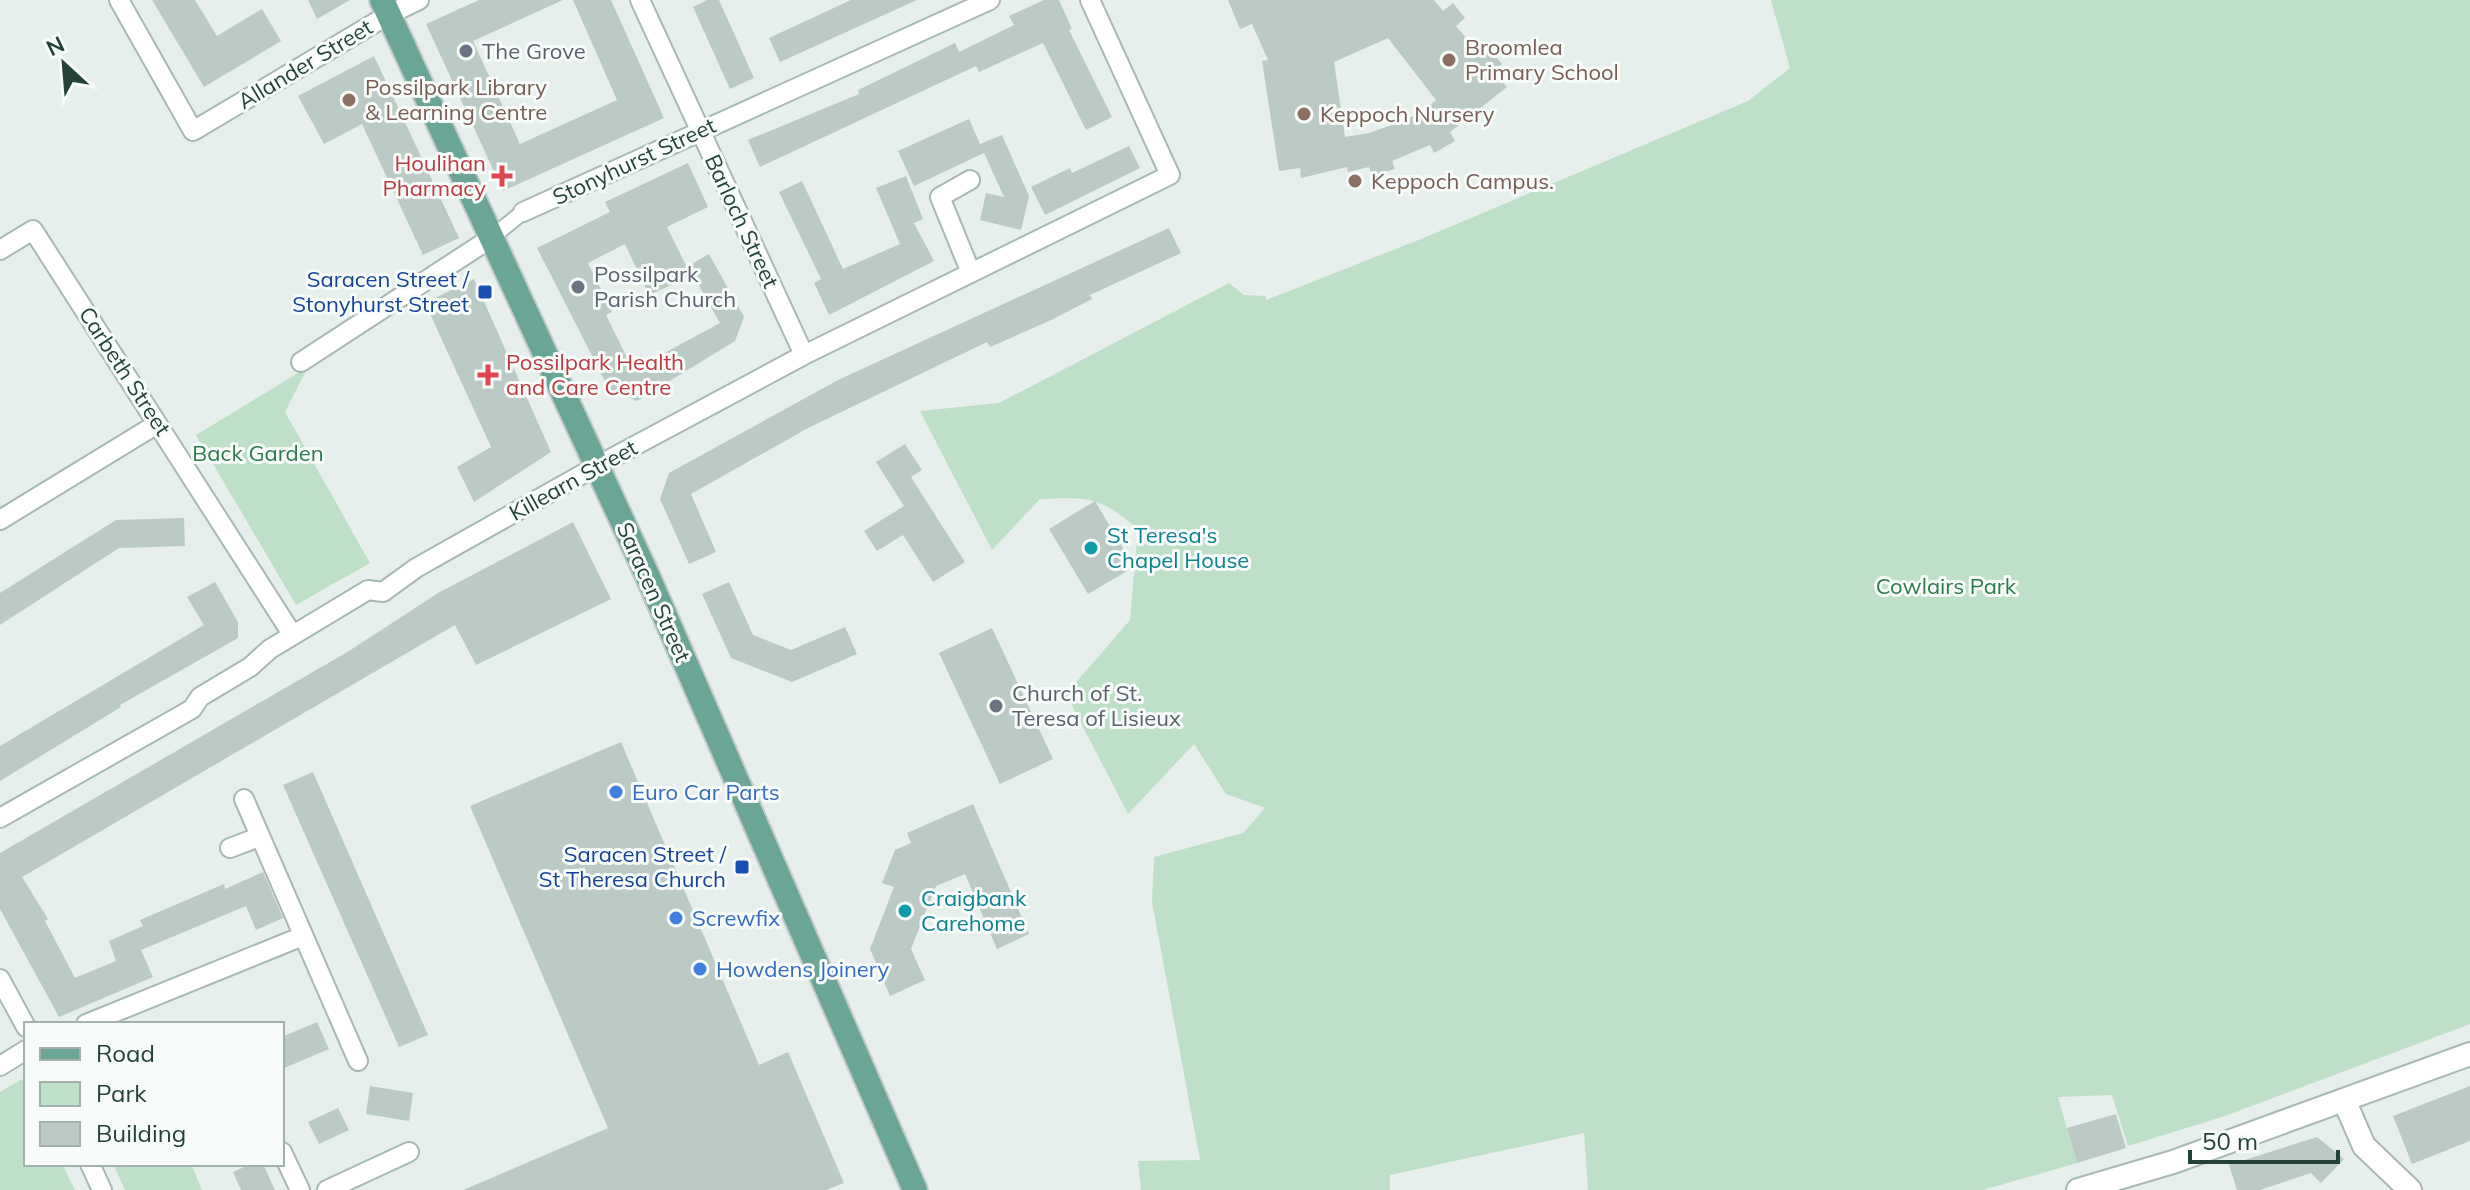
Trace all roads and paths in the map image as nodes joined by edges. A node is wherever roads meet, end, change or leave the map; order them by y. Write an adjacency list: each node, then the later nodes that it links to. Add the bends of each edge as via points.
1 (119, 0): 6 (street, Allander Street, via 193,131)
2 (419, 0): 6 (street, Allander Street)
3 (640, 0): 7 (street, Barloch Street)
4 (990, 0): 7 (street, Stonyhurst Street)
5 (1090, 0): 12 (street, Killearn Street, via 1170,175)
6 (385, 7): 10 (main road, Saracen Street)
7 (699, 130): 9 (street, Stonyhurst Street); 13 (street, Barloch Street)
8 (970, 180): 12 (street, via 940,197)
9 (523, 212): 10 (street, Stonyhurst Street)
10 (491, 238): 14 (street, Stonyhurst Street); 16 (main road, Saracen Street)
11 (0, 250): 15 (street, Carbeth Street, via 33,230)
12 (971, 273): 13 (street, Killearn Street)
13 (804, 355): 16 (street, Killearn Street)
14 (301, 362)
15 (157, 424): 17 (street); 18 (street, Carbeth Street)
16 (597, 466): 18 (street, Killearn Street, via 383,592 368,590); 38 (main road, Saracen Street)
17 (0, 520)
18 (292, 634): 20 (street, Killearn Street, via 200,697 192,709)
19 (244, 799): 21 (street)
20 (0, 818)
21 (259, 837): 22 (street); 23 (street)
22 (230, 848)
23 (303, 936): 25 (street); 29 (street, via 320,1000)
24 (0, 979): 26 (street)
25 (91, 1022)
26 (24, 1023)
27 (24, 1051): 30 (street)
28 (2470, 1054): 31 (street)
29 (358, 1061)
30 (0, 1066)
31 (2344, 1100): 39 (street); 40 (street, via 2364,1146)
32 (409, 1152): 37 (street)
33 (284, 1156): 36 (street)
34 (91, 1166): 35 (street)
35 (102, 1190)
36 (300, 1190)
37 (327, 1190)
38 (915, 1190)
39 (2078, 1190)
40 (2410, 1190)

